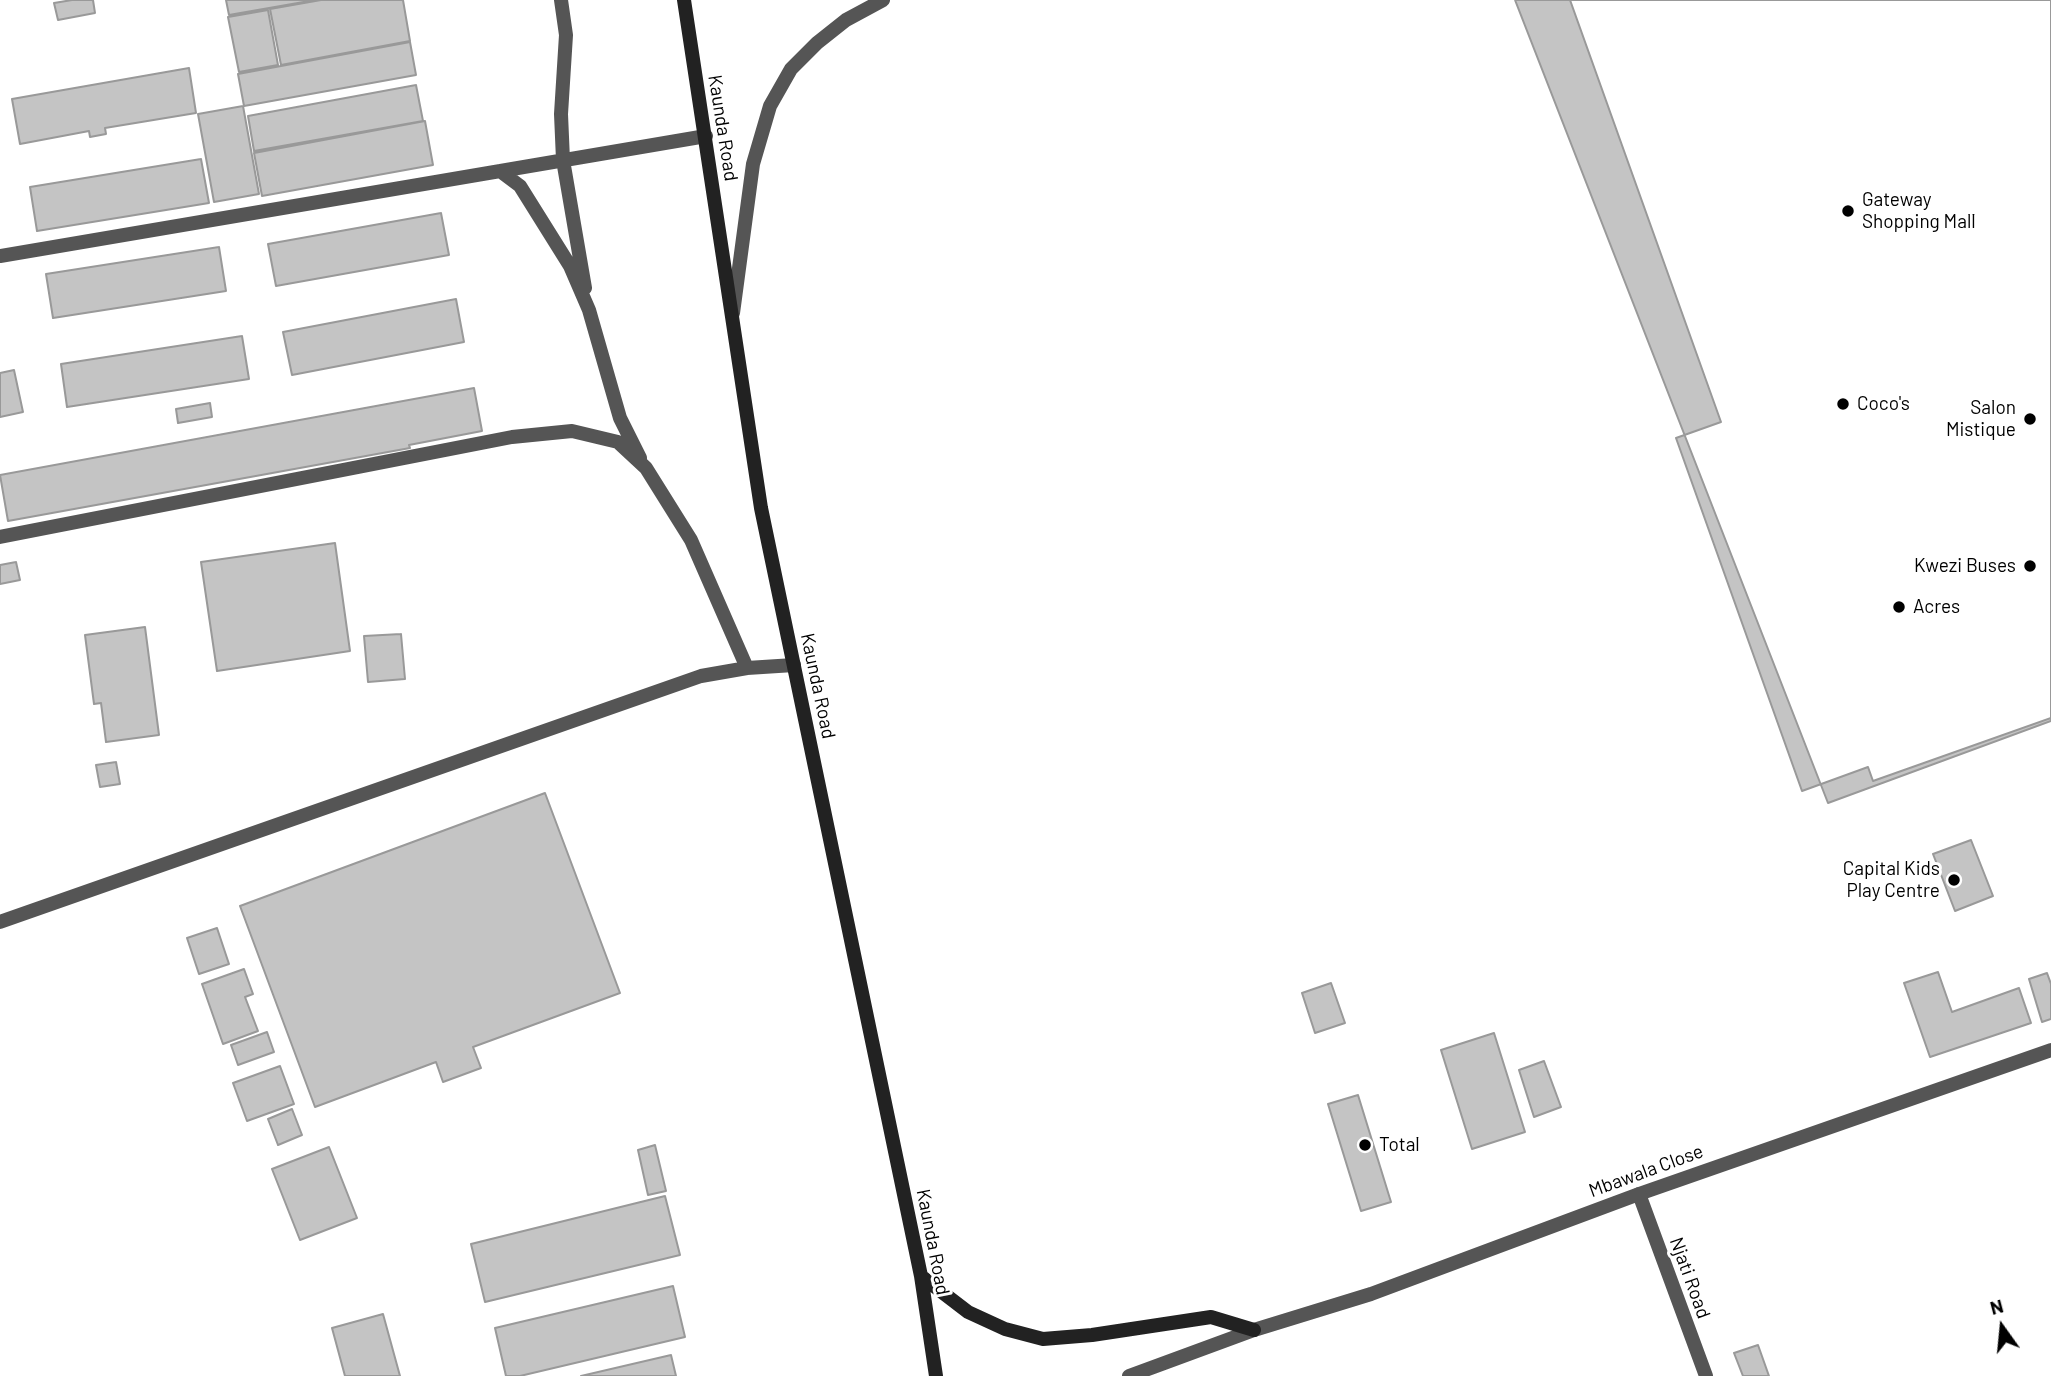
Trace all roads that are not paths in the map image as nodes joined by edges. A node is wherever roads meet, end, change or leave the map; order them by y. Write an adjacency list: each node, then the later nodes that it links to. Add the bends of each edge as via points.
1 (561, 0): 5 (street, via 566,35)
2 (684, 0): 4 (main road, Kaunda Road)
3 (883, 0): 9 (street, via 817,43 792,69 770,106 753,164)
4 (706, 136): 5 (street); 9 (main road, Kaunda Road)
5 (563, 160): 6 (street); 8 (street)
6 (500, 171): 7 (street); 8 (street, via 520,186 570,266)
7 (0, 256)
8 (589, 310): 10 (street, via 620,418)
9 (732, 325): 12 (main road, Kaunda Road, via 761,508)
10 (646, 468): 11 (street, via 618,442 572,431 512,437); 13 (street, via 691,540)
11 (0, 537)
12 (794, 666): 13 (street); 17 (main road, Kaunda Road)
13 (747, 668): 14 (street, via 701,676)
14 (0, 922)
15 (2051, 1050): 16 (street, Mbawala Close)
16 (1639, 1194): 18 (street, Mbawala Close, via 1371,1294); 21 (street, Njati Road)
17 (921, 1276): 18 (main road, via 968,1312 1043,1339 1211,1317); 19 (main road, Kaunda Road)
18 (1254, 1330): 20 (street, Mbawala Close)
19 (936, 1376)
20 (1129, 1376)
21 (1706, 1376)

